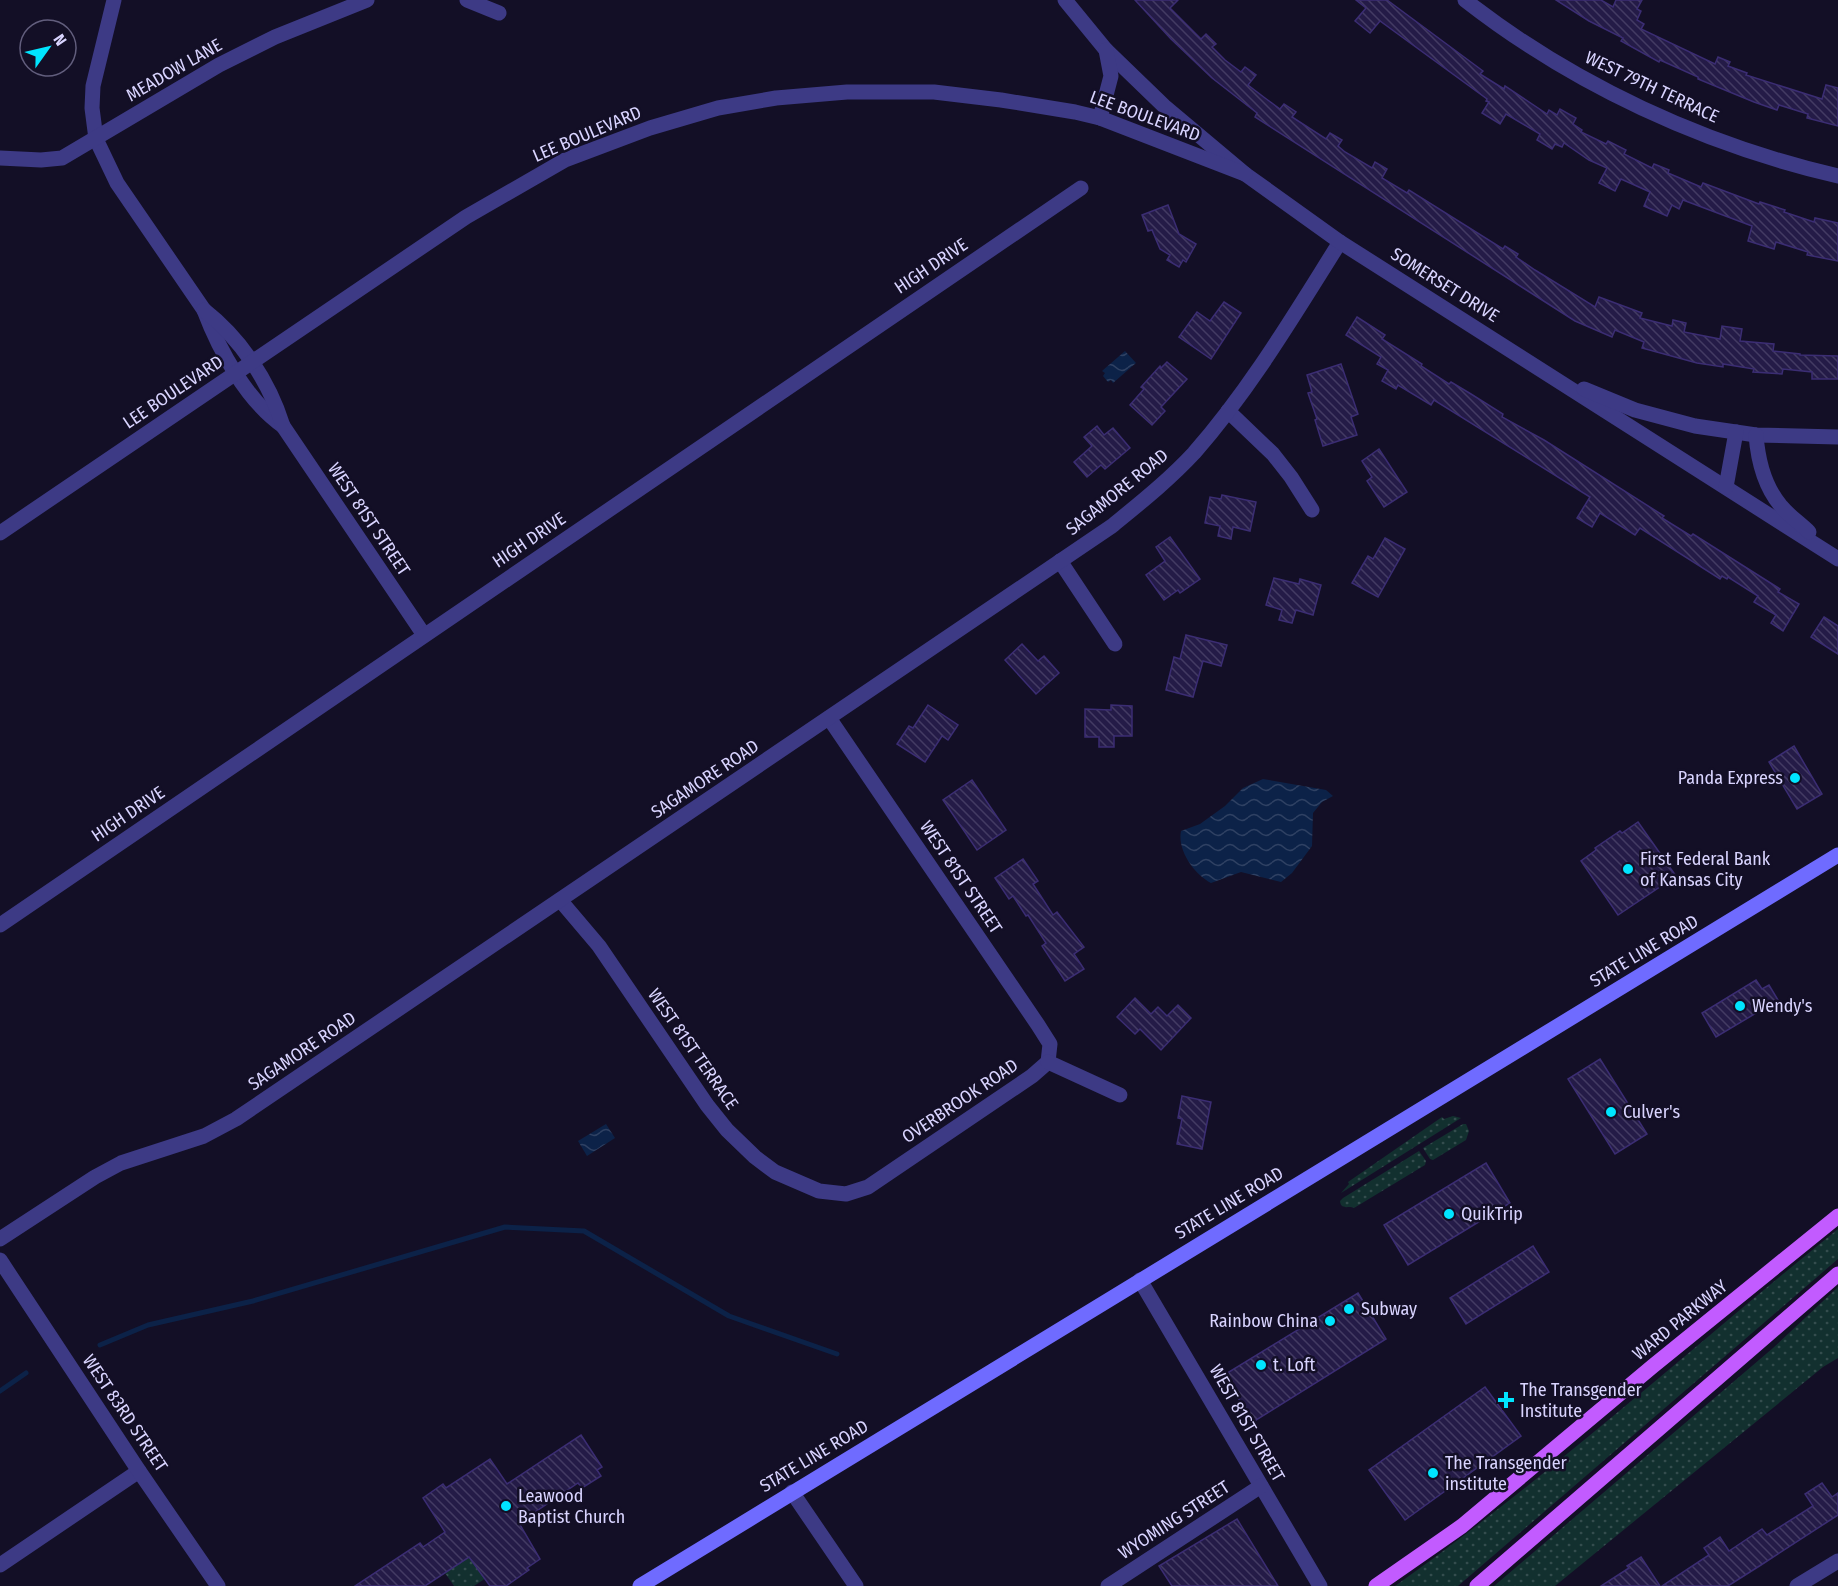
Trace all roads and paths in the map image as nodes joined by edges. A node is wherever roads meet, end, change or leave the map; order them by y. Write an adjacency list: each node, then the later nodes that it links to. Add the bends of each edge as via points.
1 (114, 0): 9 (street, WEST 81ST STREET, via 93,86)
2 (368, 0): 9 (street, MEADOW LANE, via 275,37 219,65)
3 (467, 0): 6 (street)
4 (1065, 0): 7 (street, SOMERSET DRIVE)
5 (1465, 0): 12 (street, WEST 79TH TERRACE, via 1549,58 1660,116 1734,147)
6 (499, 14)
7 (1106, 50): 8 (street, via 1111,76); 11 (street, SOMERSET DRIVE, via 1164,106)
8 (1100, 118): 11 (street, LEE BOULEVARD); 16 (street, LEE BOULEVARD, via 934,92 847,92 776,98 695,115 565,160 509,191)
9 (96, 139): 10 (street, MEADOW LANE, via 62,158); 15 (street, WEST 81ST STREET, via 117,183)
10 (0, 158)
11 (1245, 174): 14 (street, SOMERSET DRIVE)
12 (1838, 176)
13 (1081, 188): 29 (street, HIGH DRIVE)
14 (1340, 242): 17 (street, SOMERSET DRIVE); 19 (street, SAGAMORE ROAD, via 1257,374)
15 (204, 310): 16 (street, WEST 81ST STREET, via 222,323); 18 (street, WEST 81ST STREET)
16 (253, 362): 18 (street, LEE BOULEVARD); 20 (street, WEST 81ST STREET)
17 (1545, 372): 21 (street, via 1635,410); 24 (street, SOMERSET DRIVE)
18 (236, 373): 20 (street, WEST 81ST STREET, via 268,415); 26 (street, LEE BOULEVARD)
19 (1228, 411): 25 (street, via 1273,454); 28 (street, SAGAMORE ROAD, via 1160,486 1112,526)
20 (283, 426): 29 (street, WEST 81ST STREET)
21 (1736, 432): 22 (street); 24 (street)
22 (1756, 435): 23 (street); 27 (street, via 1758,457 1771,493)
23 (1838, 437)
24 (1726, 487): 27 (street, SOMERSET DRIVE)
25 (1312, 510)
26 (0, 533)
27 (1833, 556)
28 (1060, 561): 30 (street); 31 (street, SAGAMORE ROAD)
29 (424, 635): 34 (street, HIGH DRIVE)
30 (1116, 644)
31 (829, 718): 33 (street, SAGAMORE ROAD); 35 (street, WEST 81ST STREET, via 1038,1025 1050,1044)
32 (1838, 855): 42 (main road, STATE LINE ROAD)
33 (560, 900): 37 (street, WEST 81ST TERRACE, via 599,946 727,1130 775,1172); 39 (street, SAGAMORE ROAD, via 236,1119 204,1136 121,1163)
34 (0, 925)
35 (1048, 1062): 36 (street); 37 (street, OVERBROOK ROAD, via 868,1186 846,1194)
36 (1120, 1095)
37 (819, 1191)
38 (1838, 1216): 53 (main road, WARD PARKWAY, via 1462,1526)
39 (0, 1239)
40 (0, 1260): 43 (street, WEST 83RD STREET)
41 (1838, 1274): 54 (main road)
42 (1140, 1280): 44 (street, WEST 81ST STREET); 45 (main road, STATE LINE ROAD)
43 (139, 1471): 47 (street); 48 (street, WEST 83RD STREET)
44 (1261, 1486): 51 (street, WYOMING STREET); 52 (street, WEST 81ST STREET)
45 (792, 1492): 49 (main road, STATE LINE ROAD); 50 (street)
46 (1838, 1561): 55 (street)
47 (0, 1565)
48 (218, 1586)
49 (640, 1586)
50 (856, 1586)
51 (1108, 1586)
52 (1320, 1586)
53 (1376, 1586)
54 (1477, 1586)
55 (1797, 1586)

